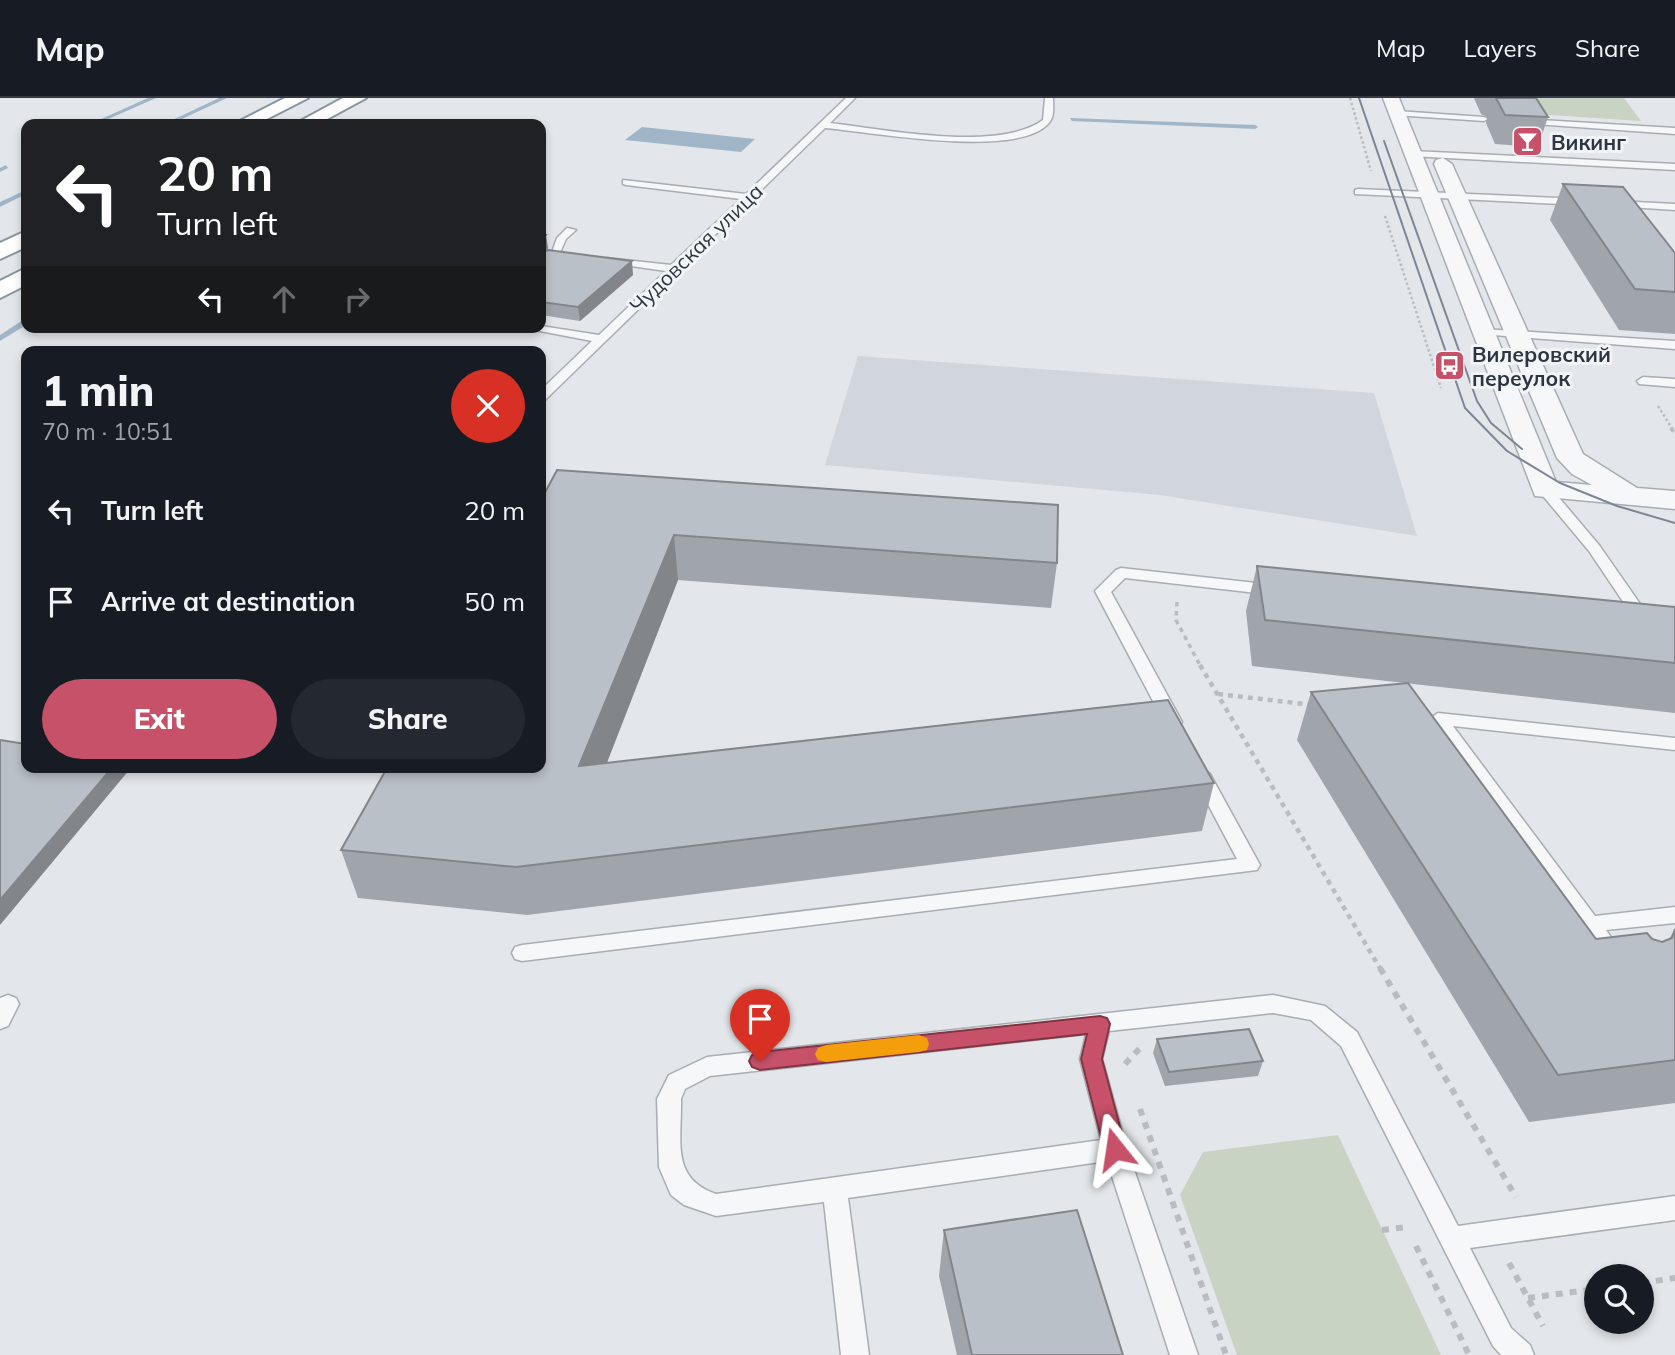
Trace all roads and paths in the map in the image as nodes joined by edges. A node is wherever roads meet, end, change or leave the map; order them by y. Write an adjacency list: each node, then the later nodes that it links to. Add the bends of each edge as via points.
1 (299, 98): 7 (highway)
2 (358, 98): 8 (highway)
3 (851, 98): 11 (lane, Чудовская улица)
4 (1049, 98): 11 (lane, via 1050,116 1043,125 985,141)
5 (1350, 98): 18 (path)
6 (1406, 106): 9 (lane); 13 (street); 14 (street)
7 (254, 119)
8 (314, 119)
9 (1484, 119)
10 (1524, 121): 12 (lane)
11 (822, 125): 20 (lane, Чудовская улица)
12 (1675, 131)
13 (1413, 154): 14 (lane); 21 (street)
14 (1439, 155): 15 (lane); 19 (street)
15 (1675, 167)
16 (626, 182): 20 (lane)
17 (1358, 192): 18 (lane)
18 (1378, 193): 21 (lane); 40 (path)
19 (1455, 194): 21 (lane); 22 (lane); 35 (street)
20 (749, 197): 30 (lane, Чудовская улица)
21 (1429, 197): 34 (street)
22 (1593, 202)
23 (1607, 203): 24 (lane)
24 (1675, 207)
25 (571, 230): 28 (lane, via 551,255)
26 (21, 240): 27 (highway)
27 (2, 250)
28 (568, 254)
29 (595, 258): 30 (lane)
30 (674, 269): 36 (lane, Чудовская улица)
31 (21, 278): 32 (highway)
32 (0, 291)
33 (546, 330): 36 (lane)
34 (1483, 332): 35 (lane); 42 (street)
35 (1517, 334): 37 (lane); 43 (street, via 1571,458 1605,481)
36 (602, 339): 41 (lane, Чудовская улица)
37 (1675, 345)
38 (1643, 381): 39 (lane)
39 (1675, 383)
40 (1441, 388)
41 (546, 392)
42 (1545, 489): 43 (street); 47 (lane, via 1656,631)
43 (1641, 497): 44 (street)
44 (1675, 500)
45 (1180, 579): 46 (lane); 48 (path, via 1176,620); 50 (lane, via 1121,573 1103,591)
46 (1290, 591)
47 (1623, 627)
48 (1217, 694): 49 (path); 66 (path)
49 (1315, 705)
50 (1180, 734)
51 (1675, 744): 54 (lane, via 1438,719)
52 (1192, 757): 55 (lane, via 1250,865)
53 (1675, 915): 54 (lane)
54 (1590, 924): 56 (lane)
55 (522, 953)
56 (1623, 968)
57 (1100, 1024): 61 (lane, via 1091,1059); 62 (lane, via 707,1067 677,1082 669,1099 671,1167 680,1186 693,1197 716,1205); 69 (lane, via 1273,1004 1317,1012 1349,1039)
58 (1143, 1044): 59 (path, via 1125,1064)
59 (1129, 1077)
60 (1138, 1104): 77 (path)
61 (1115, 1149): 62 (lane); 76 (lane)
62 (835, 1189): 75 (lane)
63 (1675, 1208): 66 (lane)
64 (1401, 1215): 65 (path)
65 (1407, 1227): 67 (path); 78 (path)
66 (1534, 1227): 68 (lane)
67 (1382, 1230)
68 (1494, 1233): 69 (lane); 73 (path)
69 (1451, 1239): 79 (lane, via 1502,1337)
70 (1675, 1278): 71 (path)
71 (1654, 1281)
72 (1584, 1291): 73 (path)
73 (1528, 1298): 74 (path)
74 (1546, 1332)
75 (855, 1355)
76 (1184, 1355)
77 (1226, 1355)
78 (1469, 1355)
79 (1520, 1355)

